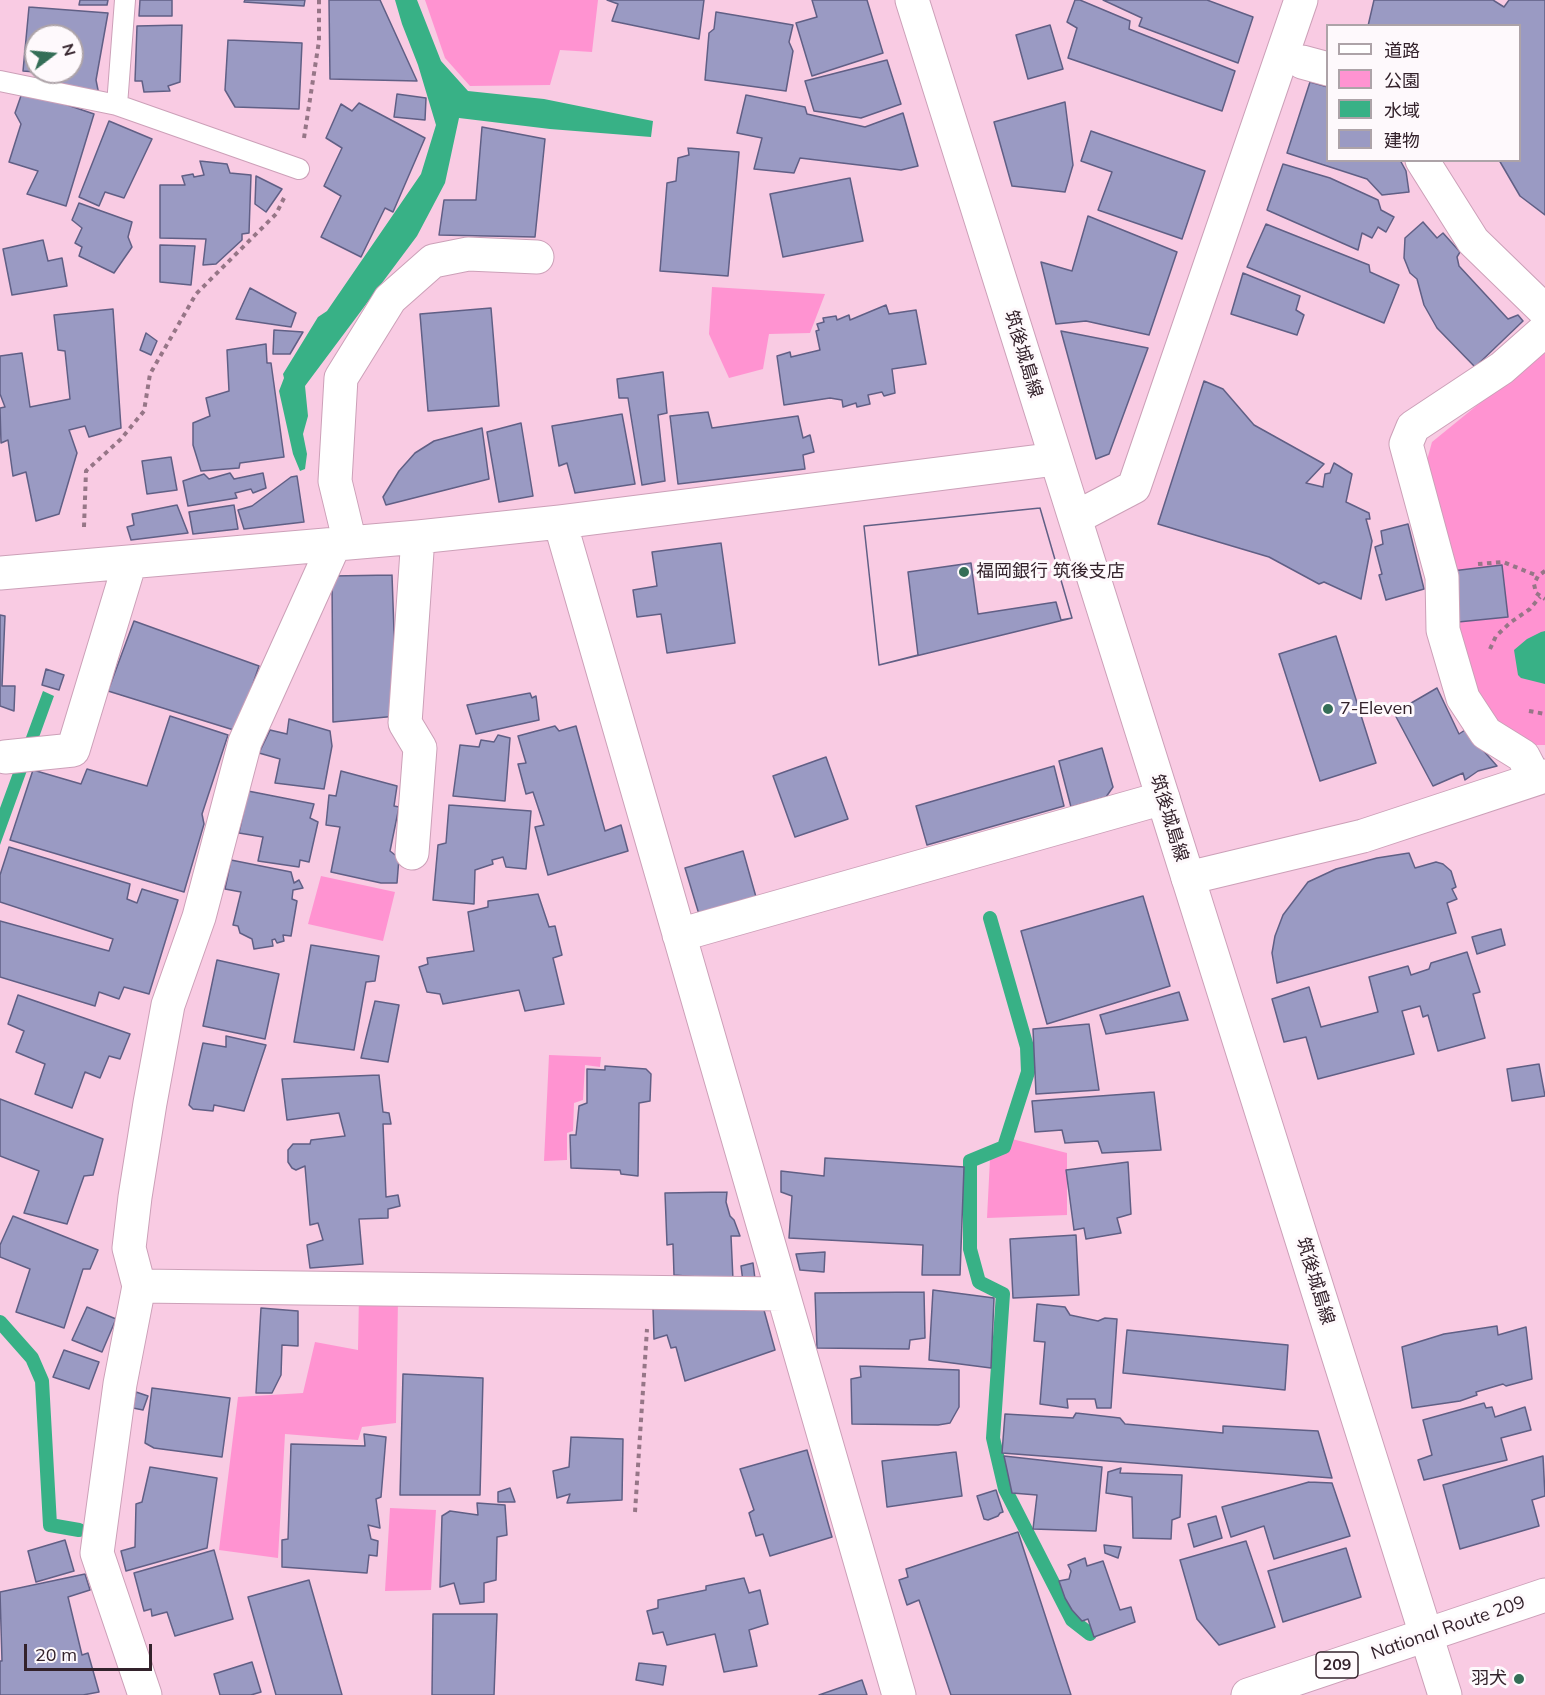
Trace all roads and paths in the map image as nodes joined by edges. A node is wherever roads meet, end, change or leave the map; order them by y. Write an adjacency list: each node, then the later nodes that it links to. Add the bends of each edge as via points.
1 (124, 0): 6 (lane)
2 (319, 0): 8 (path, via 319,41)
3 (912, 0): 12 (main road, 筑後城島線)
4 (1301, 0): 13 (main road, via 1134,487)
5 (0, 81): 6 (lane)
6 (117, 105): 8 (lane)
7 (1423, 162): 10 (main road, via 1473,241)
8 (299, 170): 19 (path, via 276,214 196,294 150,374 144,411 86,471)
9 (537, 257): 16 (main road, via 468,254 433,261 390,299 341,378 335,481)
10 (1545, 311)
11 (1545, 330): 17 (main road, via 1502,368 1413,427 1406,444)
12 (1056, 459): 13 (main road, 筑後城島線); 14 (main road)
13 (1075, 518): 29 (main road, 筑後城島線)
14 (560, 522): 15 (main road); 32 (main road)
15 (418, 537): 16 (main road); 30 (main road, via 405,723 420,748)
16 (342, 544): 18 (main road); 33 (main road, via 245,742 199,917 168,1005 129,1248)
17 (1433, 545): 22 (path, via 1462,566 1503,562); 28 (main road, via 1442,577 1443,630 1463,698 1486,733 1522,756)
18 (129, 562): 19 (main road); 27 (main road, via 73,750)
19 (82, 567): 21 (main road)
20 (1545, 571): 22 (path)
21 (0, 573)
22 (1538, 576): 23 (path, via 1534,584 1536,593)
23 (1543, 598): 24 (path, via 1496,636)
24 (1488, 653)
25 (1525, 710): 26 (path)
26 (1545, 714)
27 (5, 757)
28 (1540, 778): 31 (main road, via 1363,836)
29 (1163, 798): 31 (main road, 筑後城島線); 32 (main road)
30 (412, 853)
31 (1188, 878): 38 (main road, 筑後城島線)
32 (679, 934): 35 (main road)
33 (139, 1286): 34 (main road); 39 (main road, via 120,1384 97,1552)
34 (649, 1293): 35 (main road); 36 (path)
35 (783, 1294): 40 (main road)
36 (635, 1512)
37 (1545, 1595): 38 (main road, National Route 209 / 209)
38 (1426, 1635): 41 (main road, National Route 209 / 209); 42 (main road, 筑後城島線)
39 (145, 1695)
40 (899, 1695)
41 (1248, 1695)
42 (1445, 1695)

